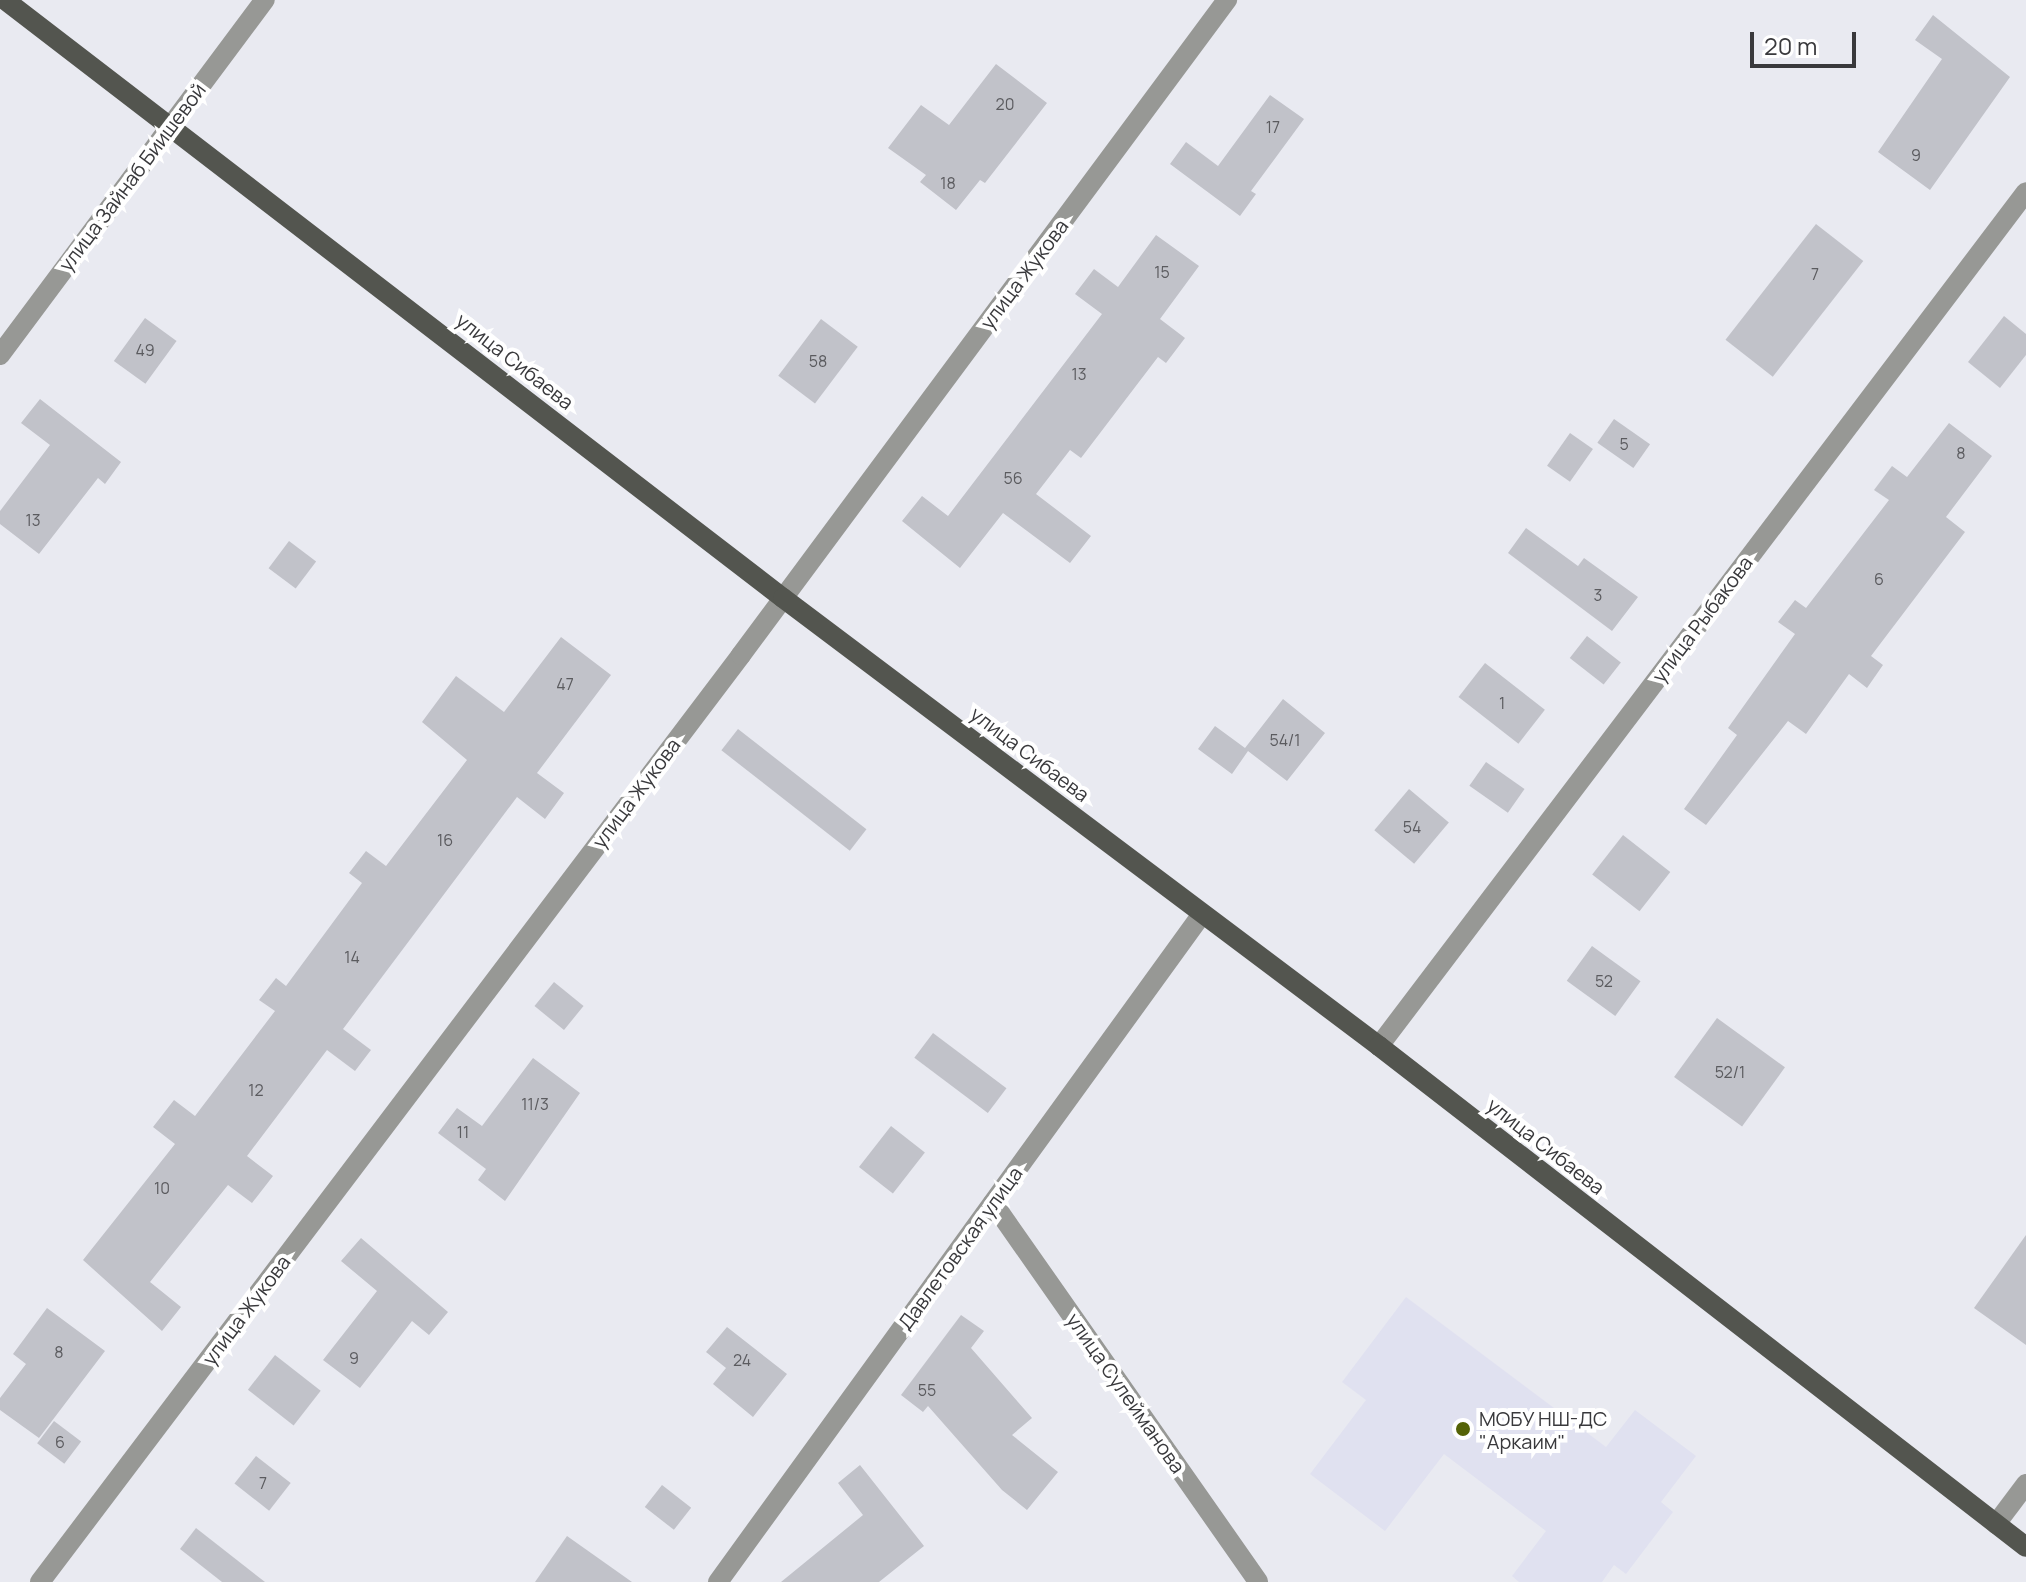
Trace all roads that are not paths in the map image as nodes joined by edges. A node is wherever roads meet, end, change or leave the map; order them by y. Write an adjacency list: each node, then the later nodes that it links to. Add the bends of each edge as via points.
1 (5, 0): 4 (main road, улица Сибаева)
2 (265, 0): 4 (street, улица Зайнаб Биишевой)
3 (1227, 0): 7 (street, улица Жукова)
4 (170, 126): 6 (street, улица Зайнаб Биишевой); 7 (main road, улица Сибаева)
5 (2026, 192): 9 (street, улица Рыбакова)
6 (0, 355)
7 (783, 598): 8 (main road, улица Сибаева); 14 (street, улица Жукова)
8 (1202, 914): 9 (main road, улица Сибаева); 10 (street, Давлетовская улица)
9 (1379, 1046): 12 (main road, улица Сибаева)
10 (993, 1203): 15 (street, Давлетовская улица); 16 (street, улица Сулейманова)
11 (2026, 1484): 12 (street)
12 (1996, 1524): 13 (main road, улица Сибаева)
13 (2026, 1547)
14 (40, 1582)
15 (718, 1582)
16 (1258, 1582)

